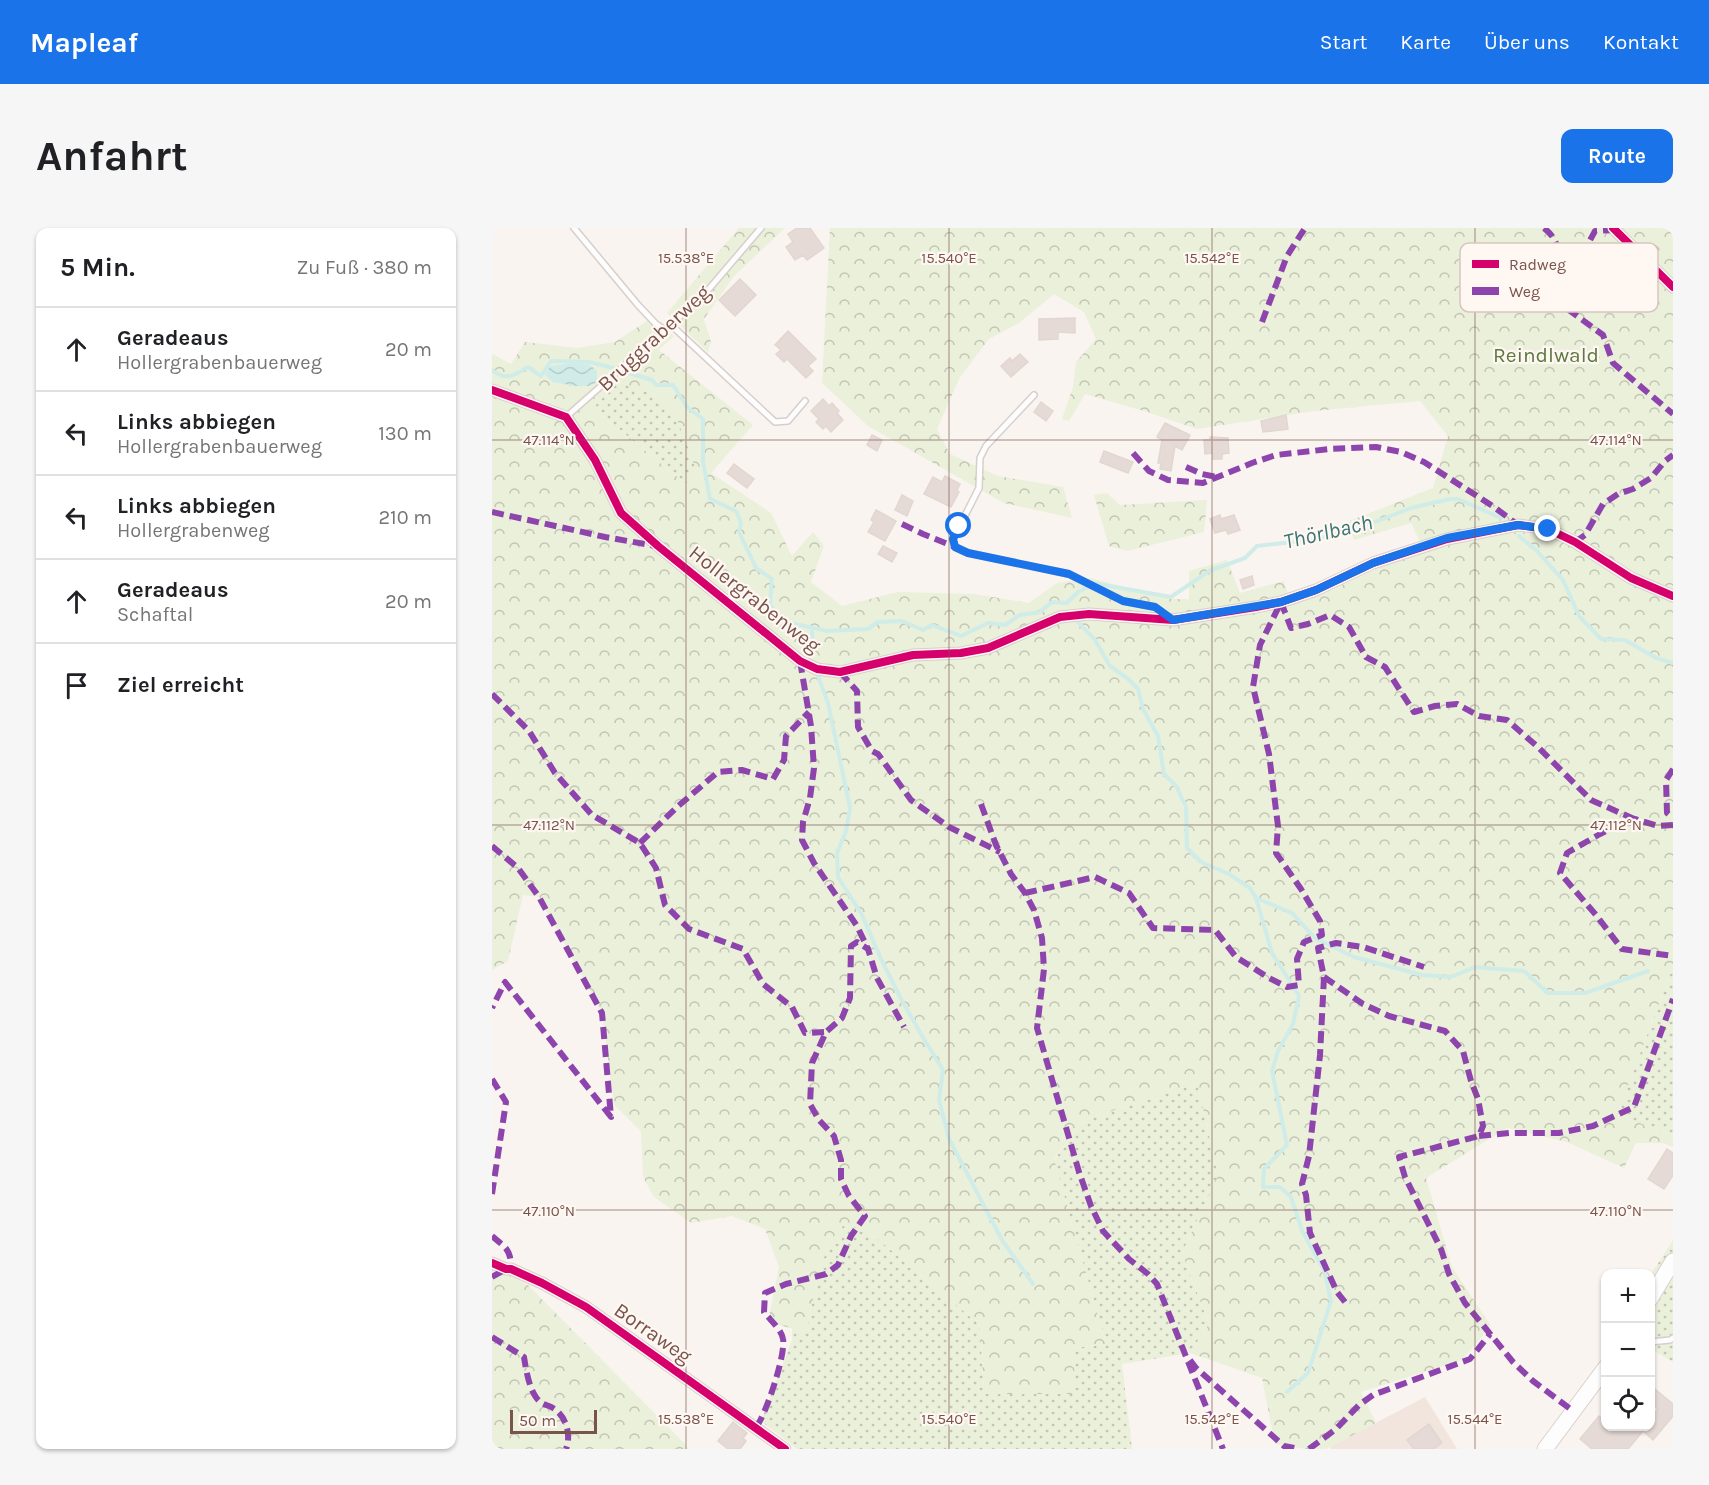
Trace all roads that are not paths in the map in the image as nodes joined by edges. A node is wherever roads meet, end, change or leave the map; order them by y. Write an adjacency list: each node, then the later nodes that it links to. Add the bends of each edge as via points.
1 (574, 228): 8 (lane, via 638,305)
2 (761, 228): 7 (lane, Bruggraberweg, via 702,296)
3 (1613, 228): 4 (street)
4 (1628, 243)
5 (1658, 272): 6 (street)
6 (1673, 287)
7 (670, 324): 8 (lane, Bruggraberweg); 11 (lane, via 775,422 788,421)
8 (665, 330): 12 (lane, Bruggraberweg)
9 (492, 390): 12 (street)
10 (1034, 395): 14 (lane, via 986,446 978,488 953,539 955,547 1069,574 1123,601 1155,607)
11 (805, 401)
12 (566, 417): 14 (street, Hollergrabenweg, via 595,460 621,513 800,661 818,669 840,672 913,655 988,648 1060,617 1089,614)
13 (1673, 596): 14 (street, Hollergrabenweg, via 1631,578 1548,529 1518,525 1447,538 1373,563 1281,602)
14 (1173, 620)
15 (1673, 1262): 17 (main road)
16 (492, 1263): 21 (street, Borraweg, via 532,1278 586,1307)
17 (1655, 1291)
18 (1673, 1338): 19 (lane)
19 (1655, 1342)
20 (1601, 1372): 22 (main road)
21 (785, 1449)
22 (1545, 1449)

